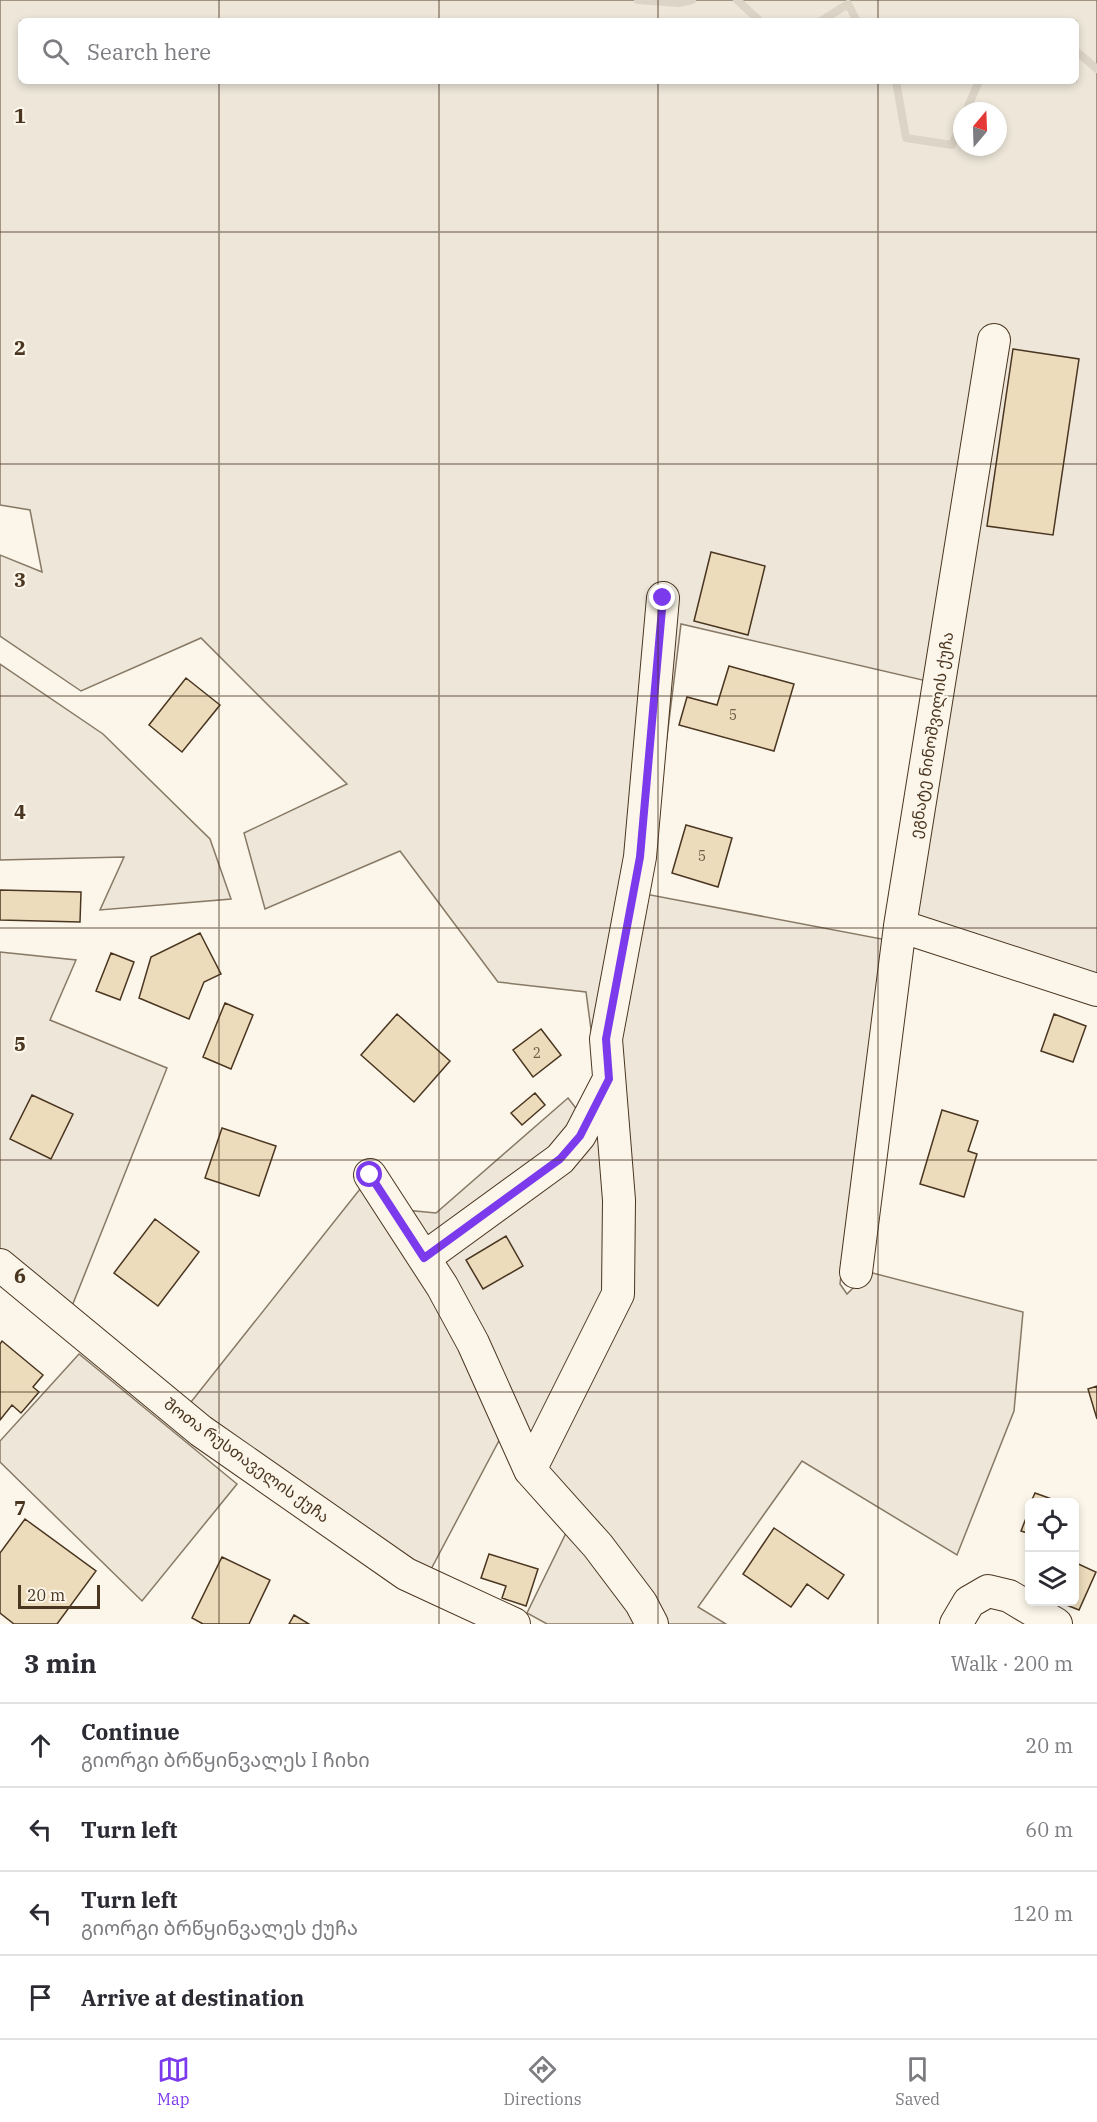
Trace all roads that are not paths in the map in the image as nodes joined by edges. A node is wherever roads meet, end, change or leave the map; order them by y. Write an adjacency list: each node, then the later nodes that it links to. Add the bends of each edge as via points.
1 (994, 340): 3 (street, ეგნატე ნინოშვილის ქუჩა)
2 (663, 598): 5 (street, via 640,857 606,1039)
3 (900, 926): 4 (street); 9 (street, ეგნატე ნინოშვილის ქუჩა)
4 (1097, 990)
5 (609, 1079): 7 (street, via 580,1136 560,1159); 10 (street, via 619,1200 618,1294)
6 (370, 1175): 7 (street)
7 (424, 1258): 10 (street, via 473,1343)
8 (0, 1265): 11 (street, შოთა რუსთაველის ქუჩა, via 201,1431 406,1574)
9 (856, 1272)
10 (530, 1470): 12 (street, via 598,1546)
11 (514, 1624)
12 (652, 1624)
13 (956, 1624): 14 (street, via 969,1602 988,1591 1009,1596)
14 (1056, 1624)

